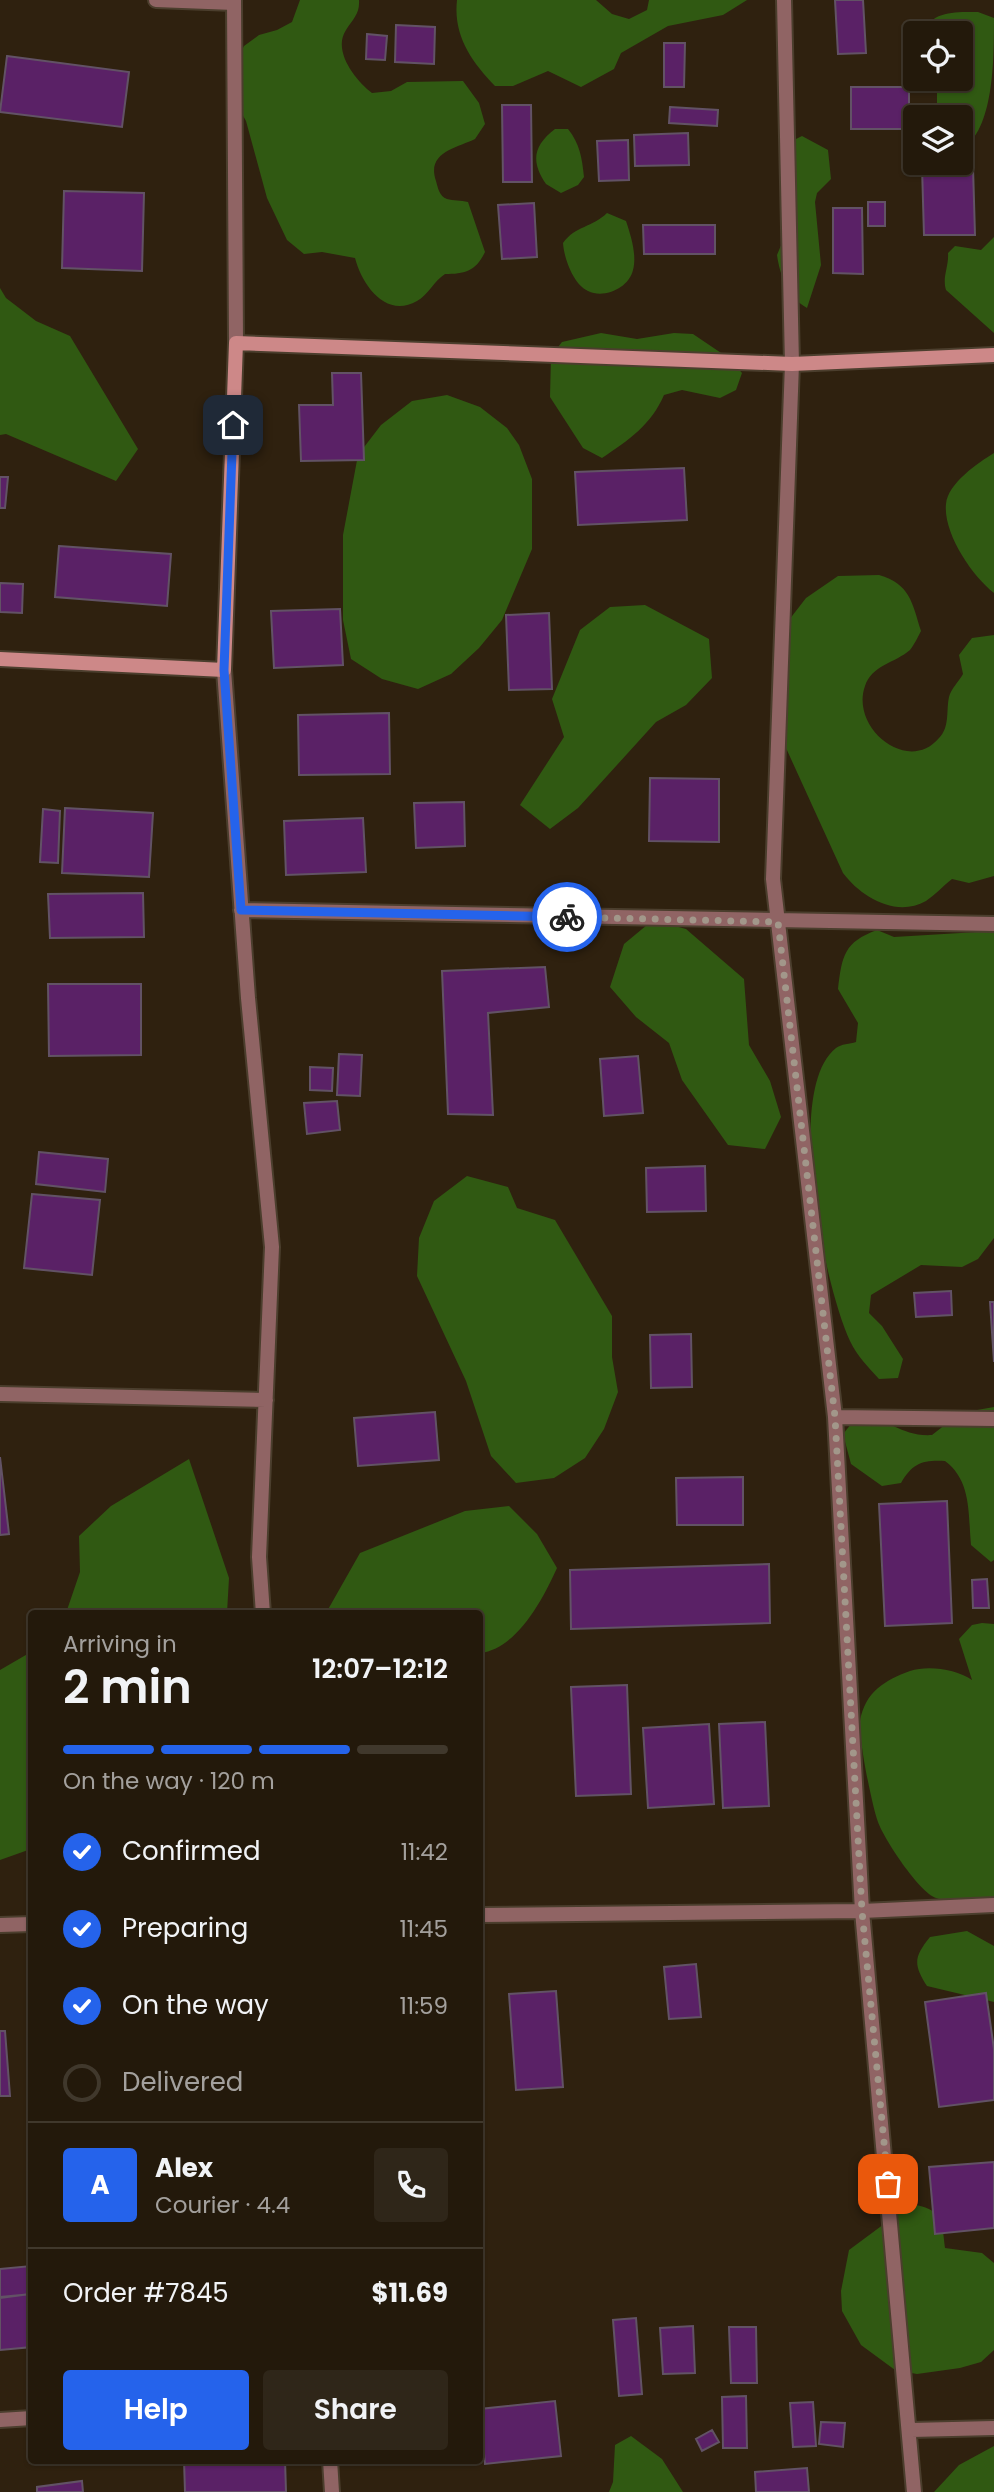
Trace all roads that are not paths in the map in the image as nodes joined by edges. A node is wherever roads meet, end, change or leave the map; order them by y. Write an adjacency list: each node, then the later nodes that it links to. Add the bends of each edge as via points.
1 (156, 0): 3 (street)
2 (784, 0): 6 (street)
3 (234, 2): 4 (street)
4 (236, 343): 6 (street); 8 (street)
5 (994, 355): 6 (street)
6 (792, 364): 10 (street, via 774,879)
7 (0, 659): 8 (street)
8 (224, 670): 9 (street)
9 (241, 910): 10 (street); 13 (street, via 272,1247)
10 (778, 922): 11 (street); 14 (street)
11 (994, 925)
12 (0, 1394): 13 (street)
13 (266, 1400): 16 (street, via 259,1557)
14 (835, 1417): 15 (street); 18 (street)
15 (994, 1419)
16 (263, 1610)
17 (994, 1905): 18 (street)
18 (862, 1911): 19 (street); 25 (street)
19 (483, 1915)
20 (28, 1924): 21 (street)
21 (0, 1925)
22 (28, 2418): 23 (street)
23 (0, 2420)
24 (994, 2428): 25 (street)
25 (911, 2430): 28 (street)
26 (330, 2464): 27 (street)
27 (332, 2492)
28 (915, 2492)

